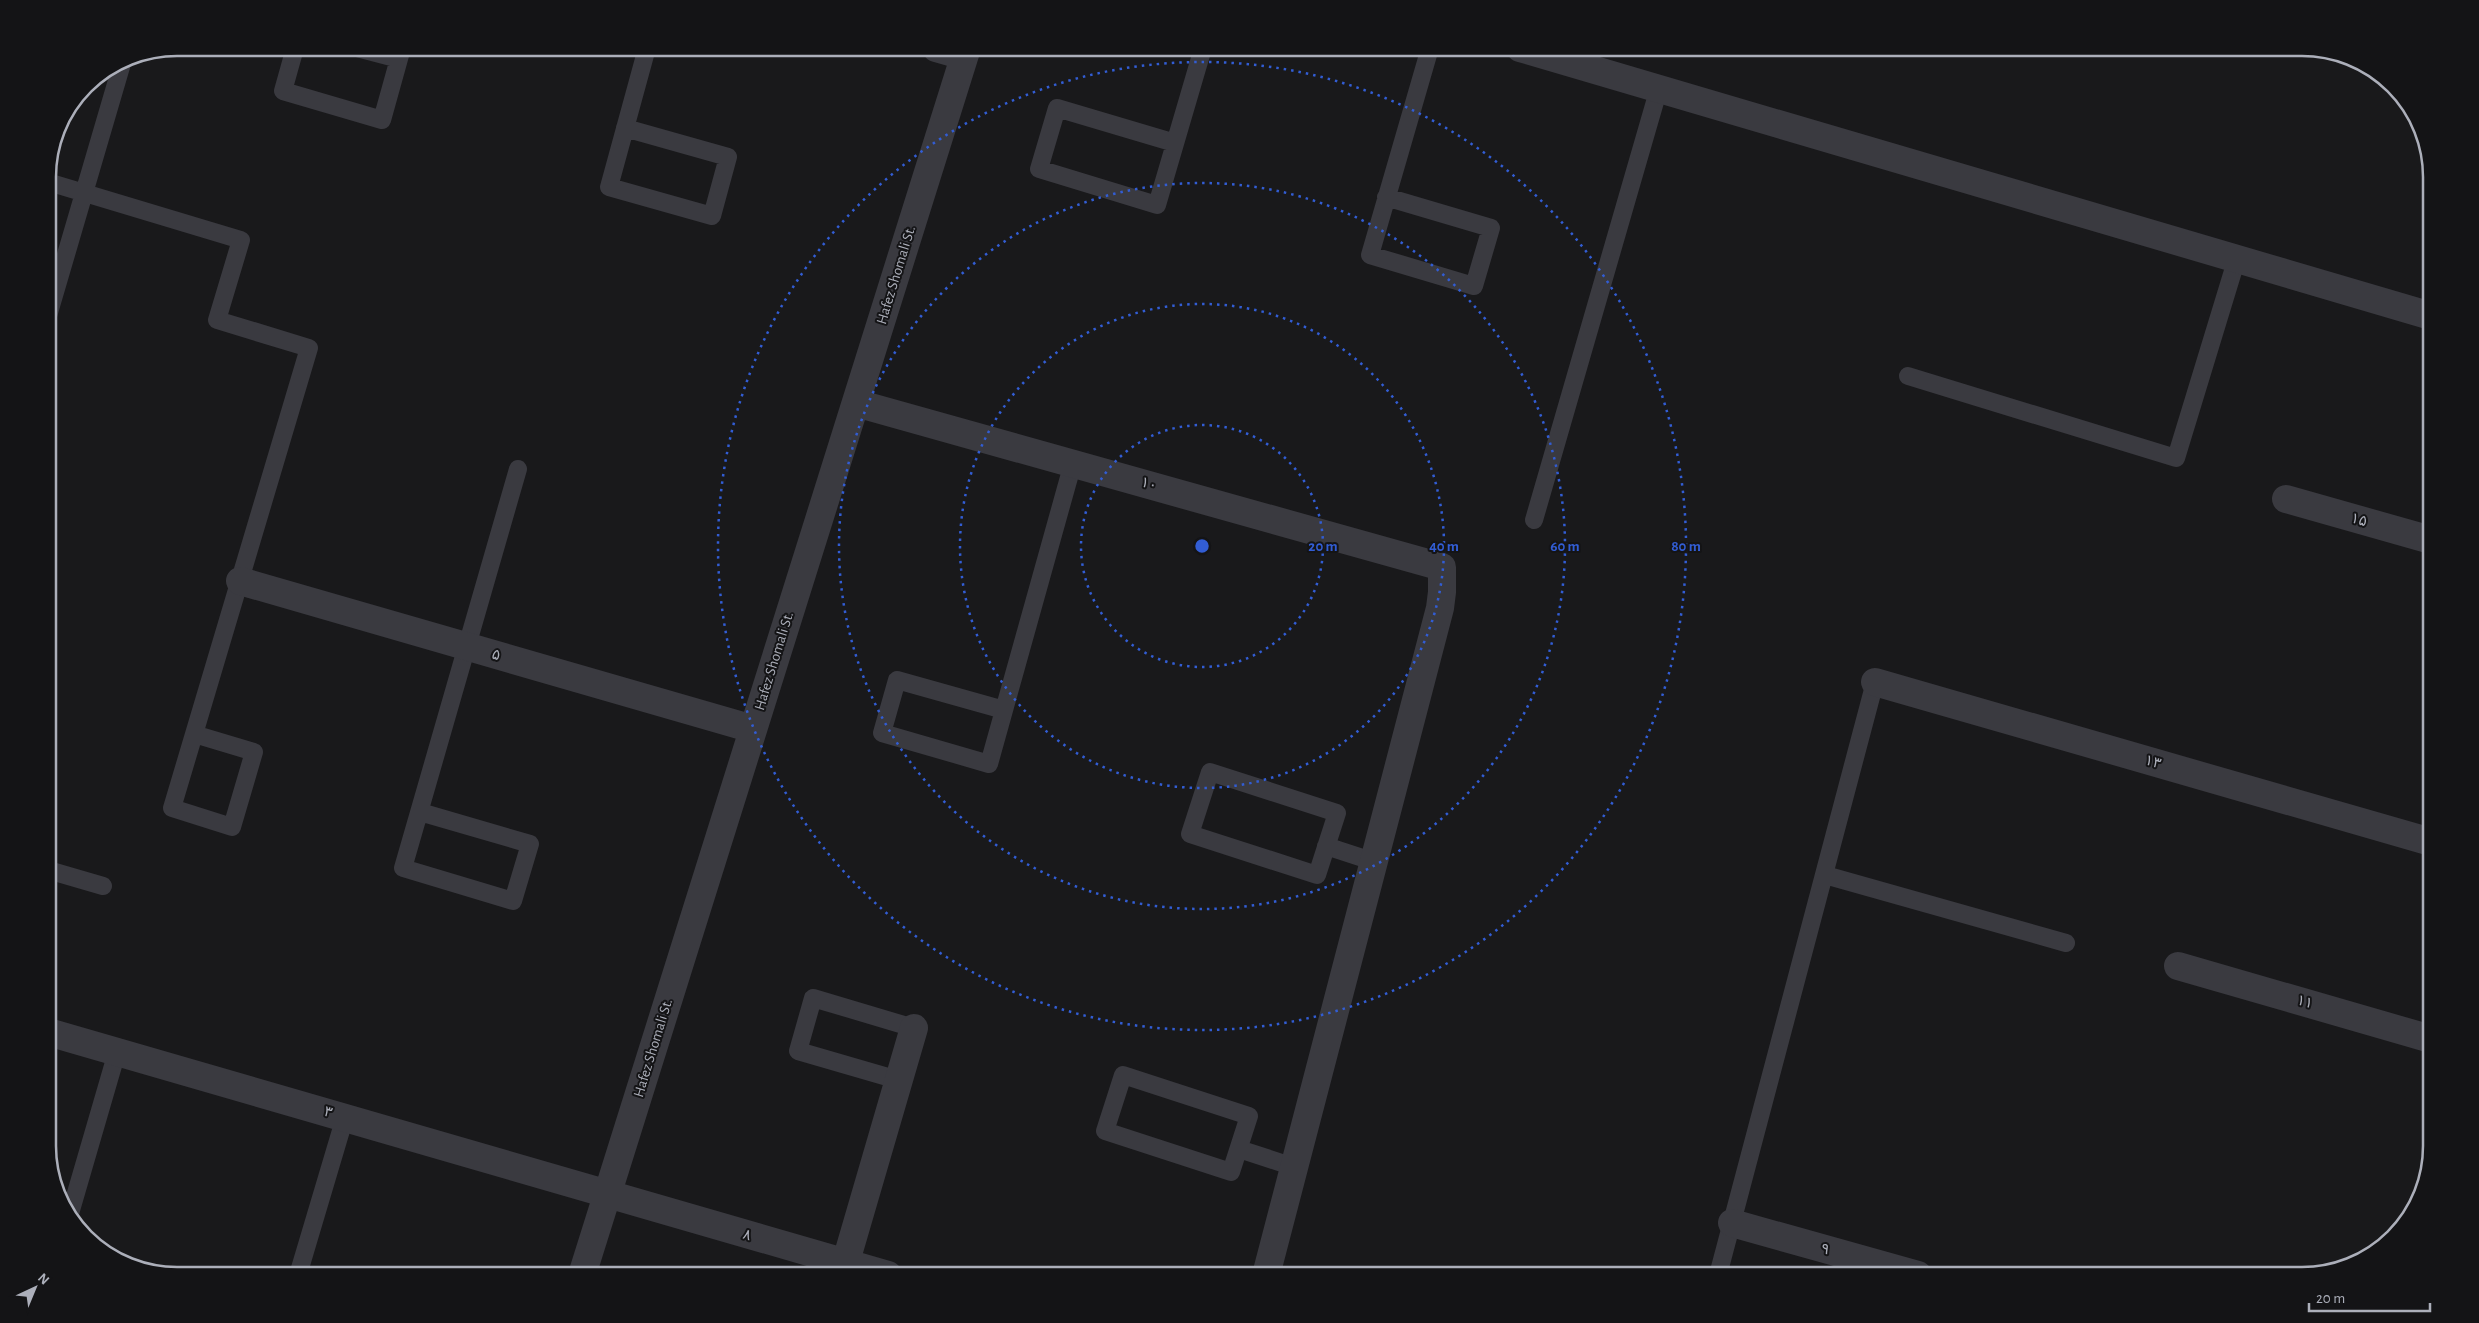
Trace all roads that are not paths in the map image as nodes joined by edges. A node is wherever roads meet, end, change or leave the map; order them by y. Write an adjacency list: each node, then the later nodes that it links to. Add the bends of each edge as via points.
1 (293, 56): 2 (lane, via 283,91 382,120)
2 (399, 56)
3 (646, 56): 10 (lane)
4 (965, 56): 19 (street, Hafez Shomali St.)
5 (1201, 56): 11 (lane)
6 (1428, 56): 14 (lane)
7 (1548, 56): 9 (street)
8 (120, 71): 13 (lane)
9 (1659, 88): 15 (street); 23 (lane)
10 (625, 128): 10 (lane, via 728,158 712,216 609,187)
11 (1175, 143): 11 (lane, via 1157,204 1038,169 1057,108)
12 (57, 185): 13 (lane)
13 (84, 193): 16 (lane); 25 (lane, via 241,240 217,320 310,348)
14 (1386, 197): 14 (lane, via 1370,255 1474,286 1491,228)
15 (2237, 258): 17 (street); 18 (lane, via 2176,458)
16 (57, 285)
17 (2422, 313)
18 (1908, 376)
19 (856, 403): 20 (street, ۱۰); 29 (street, Hafez Shomali St.)
20 (1073, 463): 28 (lane); 34 (street, ۱۰, via 1442,567 1440,608)
21 (518, 469): 26 (lane)
22 (2286, 499): 24 (street, ۱۵)
23 (1534, 520)
24 (2422, 538)
25 (240, 581): 26 (street, ۵); 30 (lane)
26 (467, 646): 29 (street, ۵); 31 (lane)
27 (1875, 682): 32 (street, ۱۳); 36 (lane)
28 (1004, 710): 28 (lane, via 989,764 882,733 897,680)
29 (753, 729): 48 (street, Hafez Shomali St.)
30 (194, 734): 30 (lane, via 172,808 232,827 254,752)
31 (420, 812): 31 (lane, via 403,868 513,901 530,844)
32 (2423, 840)
33 (1326, 846): 33 (lane, via 1336,813 1210,772 1190,834 1316,875); 34 (lane)
34 (1375, 862): 47 (street)
35 (57, 873): 37 (lane)
36 (1825, 875): 38 (lane); 50 (lane)
37 (103, 886)
38 (2066, 942)
39 (2178, 966): 42 (street, ۱۱)
40 (914, 1028): 44 (street); 44 (lane, via 813,998 798,1051)
41 (57, 1035): 43 (street, ۳)
42 (2423, 1036)
43 (118, 1052): 45 (street, ۳); 49 (lane)
44 (898, 1080): 54 (street)
45 (345, 1117): 48 (street, ۳); 51 (lane)
46 (1239, 1149): 46 (lane, via 1249,1116 1123,1075 1105,1131 1231,1172); 47 (lane)
47 (1294, 1167): 55 (street)
48 (607, 1194): 52 (street, Hafez Shomali St.); 53 (street, ۸)
49 (73, 1205)
50 (1732, 1222): 56 (lane); 57 (street, ۹)
51 (301, 1267)
52 (585, 1267)
53 (837, 1267)
54 (844, 1267)
55 (1268, 1267)
56 (1720, 1267)
57 (1887, 1267)

